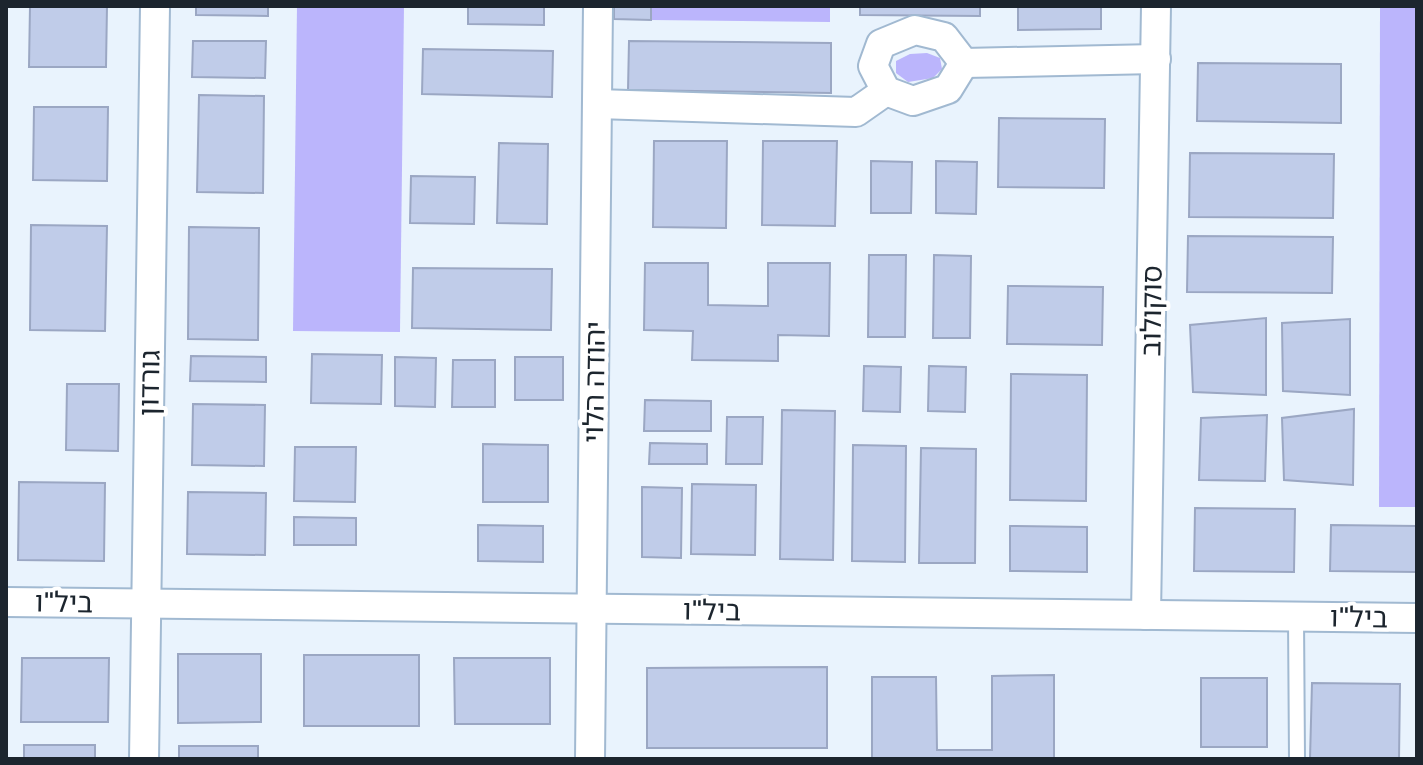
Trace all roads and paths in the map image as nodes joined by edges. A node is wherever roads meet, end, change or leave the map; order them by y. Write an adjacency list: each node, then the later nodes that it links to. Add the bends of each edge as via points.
1 (155, 6): 9 (street, גורדון)
2 (598, 6): 7 (street, יהודה הלוי)
3 (1156, 6): 4 (street, סוקולוב)
4 (1156, 59): 5 (street); 11 (street, סוקולוב)
5 (964, 63): 6 (street, via 948,89 913,101); 6 (street, via 944,37 915,30 881,44 873,66)
6 (886, 91): 7 (street, via 856,112)
7 (597, 104): 10 (street, יהודה הלוי)
8 (6, 602): 9 (street, ביל"ו)
9 (146, 603): 10 (street, ביל"ו); 14 (street, גורדון)
10 (591, 608): 11 (street, ביל"ו); 15 (street, יהודה הלוי)
11 (1146, 615): 12 (street, ביל"ו)
12 (1296, 617): 13 (street, ביל"ו); 16 (lane)
13 (1417, 618)
14 (144, 759)
15 (590, 759)
16 (1297, 759)

